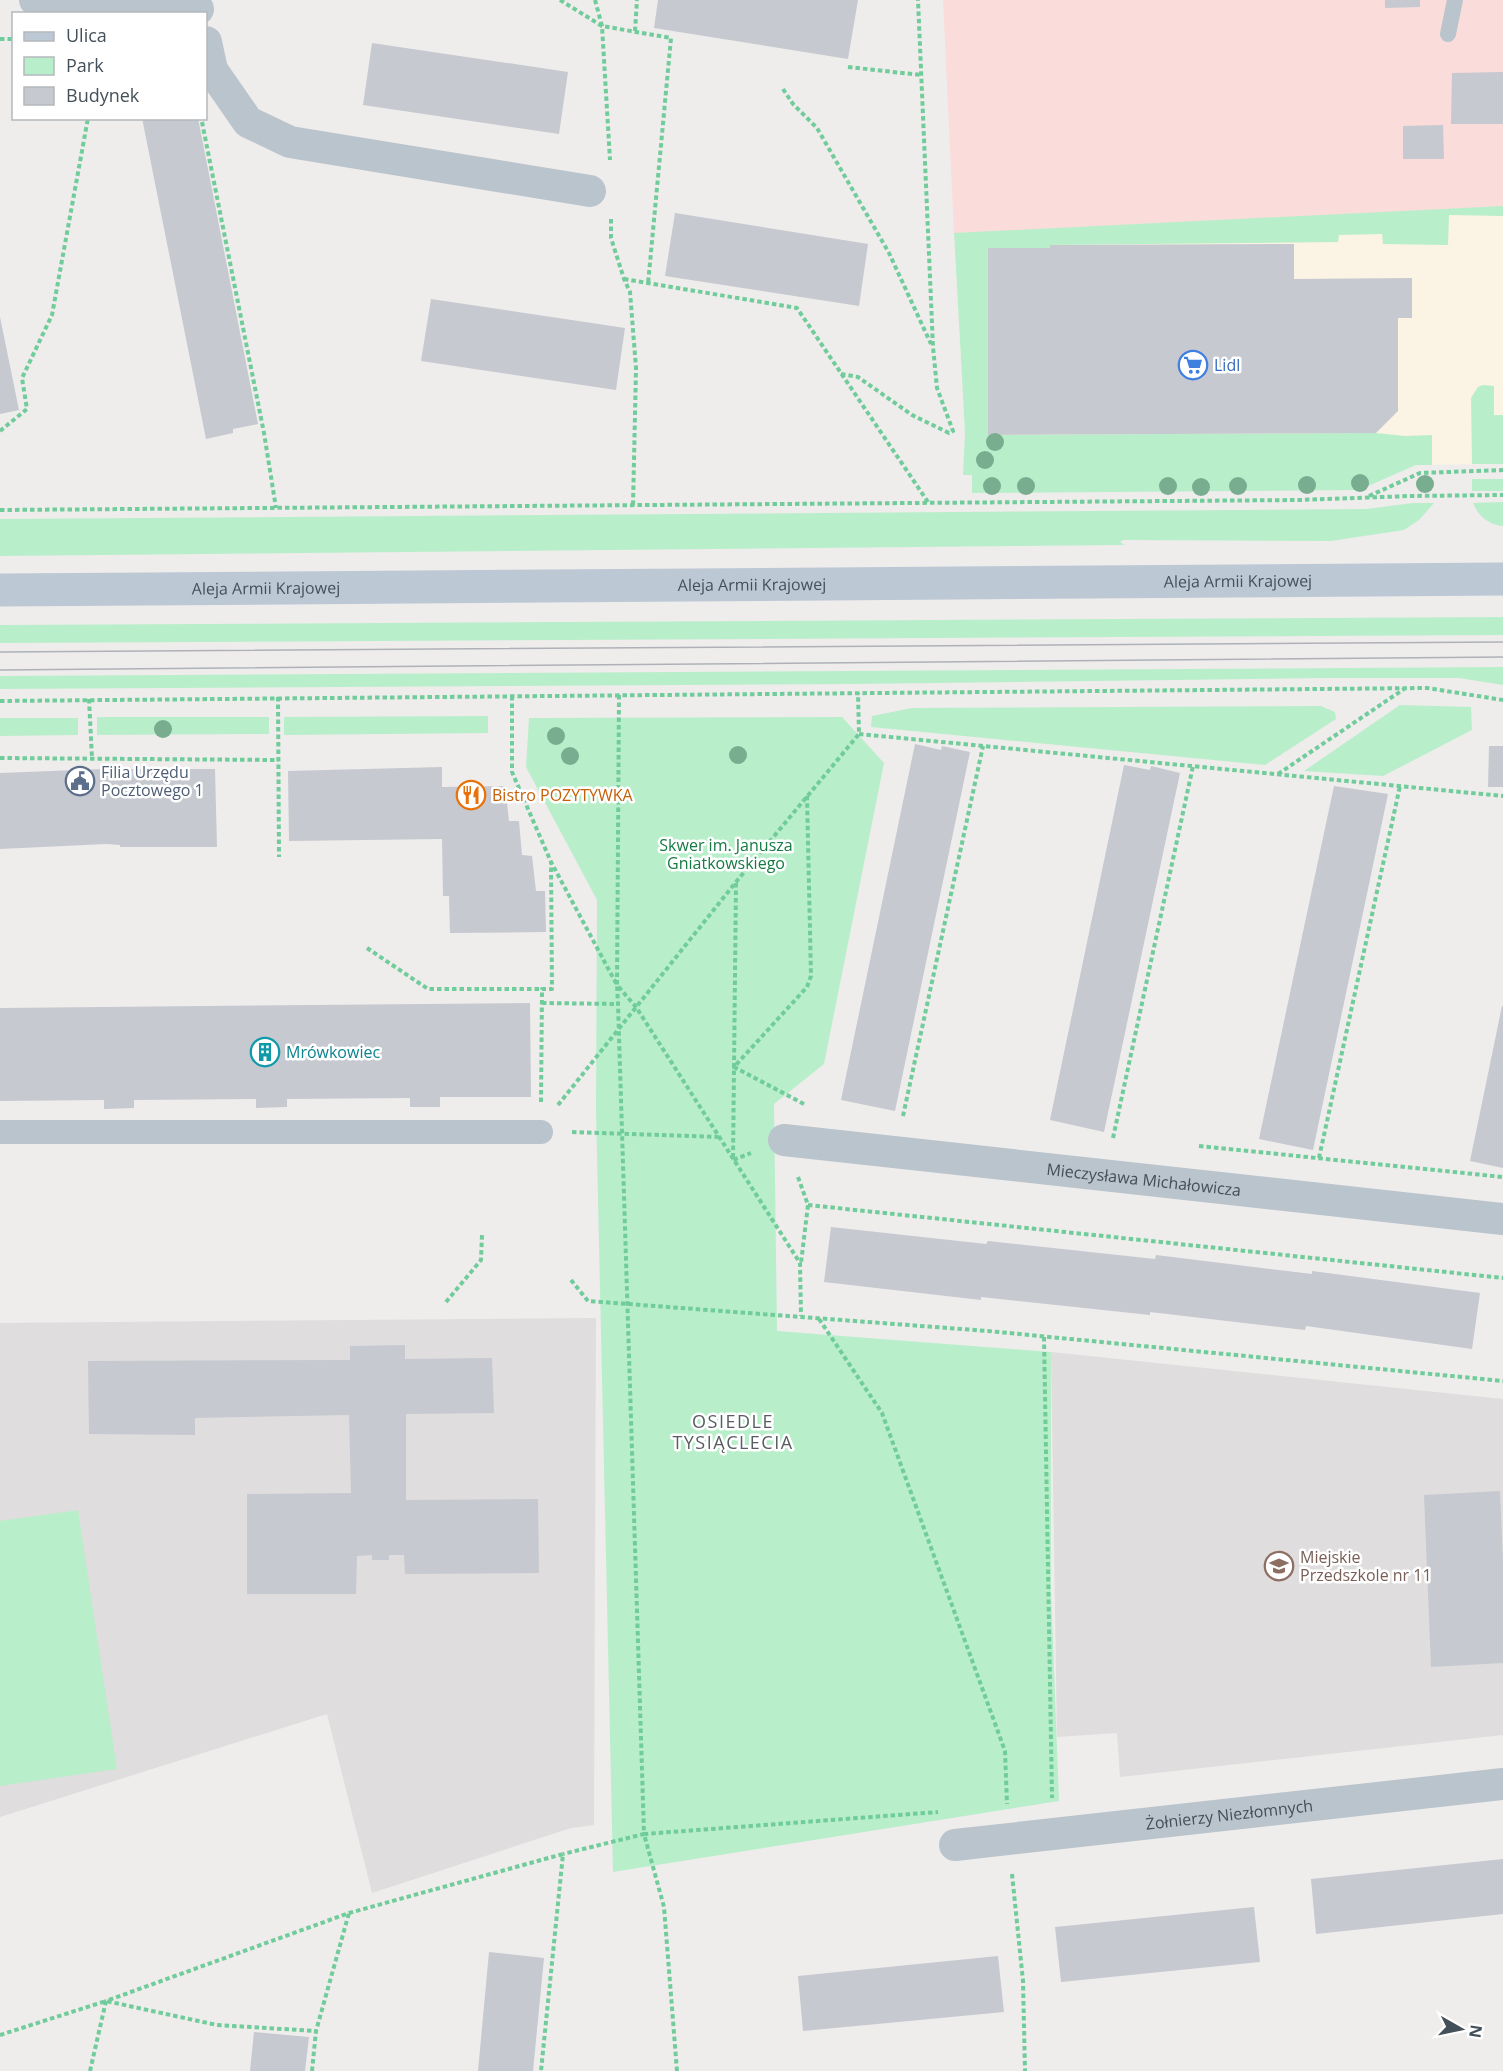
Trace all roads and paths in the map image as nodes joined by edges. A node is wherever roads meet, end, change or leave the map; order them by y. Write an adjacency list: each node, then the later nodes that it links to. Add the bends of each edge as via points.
1 (35, 0): 7 (street)
2 (560, 0): 8 (path)
3 (595, 0): 8 (path)
4 (637, 0): 9 (path)
5 (918, 0): 13 (path)
6 (1455, 0): 10 (lane)
7 (199, 8)
8 (602, 26): 9 (path); 17 (path)
9 (635, 31): 21 (path, via 671,38)
10 (1448, 34)
11 (207, 47): 18 (street, via 212,70 249,122 290,142)
12 (848, 67): 13 (path)
13 (921, 75): 22 (path)
14 (783, 89): 22 (path, via 817,128 889,253)
15 (88, 120): 24 (path, via 52,315 22,378 27,409)
16 (201, 120): 30 (path)
17 (610, 161)
18 (590, 191)
19 (611, 216): 20 (path, via 611,238)
20 (624, 279): 21 (path); 29 (path, via 630,292 636,368)
21 (648, 284): 23 (path, via 797,308)
22 (933, 347): 23 (path, via 937,388 953,431 949,433 912,415 858,377)
23 (841, 374): 28 (path)
24 (0, 431)
25 (1503, 470): 27 (path, via 1420,472)
26 (1503, 495): 27 (path)
27 (1365, 498): 28 (path)
28 (928, 503): 29 (path)
29 (633, 506): 30 (path)
30 (276, 508): 31 (path)
31 (0, 510)
32 (1503, 579): 33 (main road, Aleja Armii Krajowej)
33 (0, 590)
34 (1404, 689): 35 (path); 40 (path, via 1435,689); 48 (path)
35 (858, 693): 36 (path); 42 (path)
36 (619, 695): 37 (path); 56 (path)
37 (512, 696): 38 (path); 53 (path, via 512,772)
38 (278, 697): 39 (path); 46 (path)
39 (89, 699): 41 (path); 45 (path)
40 (1503, 700)
41 (0, 701)
42 (859, 734): 43 (path); 50 (path)
43 (982, 746): 47 (path); 65 (path)
44 (0, 758): 45 (path)
45 (92, 758): 46 (path)
46 (278, 760): 52 (path)
47 (1193, 766): 48 (path); 70 (path)
48 (1278, 774): 49 (path)
49 (1400, 786): 51 (path); 72 (path)
50 (807, 796): 54 (path); 62 (path, via 811,976 807,987)
51 (1503, 796)
52 (279, 857)
53 (551, 862): 56 (path); 57 (path, via 552,989)
54 (736, 882): 60 (path); 62 (path)
55 (367, 948): 57 (path, via 428,989)
56 (617, 985): 59 (path); 60 (path)
57 (542, 989): 58 (path)
58 (542, 1003): 59 (path); 67 (path)
59 (618, 1004): 61 (path)
60 (636, 1007): 61 (path); 69 (path)
61 (618, 1030): 64 (path); 68 (path)
62 (734, 1067): 63 (path); 73 (path)
63 (809, 1107)
64 (555, 1108)
65 (903, 1116)
66 (0, 1132): 67 (street)
67 (541, 1132): 68 (path)
68 (621, 1132): 69 (path); 81 (path)
69 (718, 1137): 73 (path)
70 (1113, 1138)
71 (784, 1140): 74 (path); 75 (street, Mieczysława Michałowicza)
72 (1319, 1158)
73 (733, 1160): 77 (path)
74 (808, 1205): 77 (path); 78 (path)
75 (1503, 1220)
76 (482, 1234): 80 (path, via 481,1260)
77 (800, 1263): 82 (path)
78 (1503, 1278)
79 (571, 1280): 81 (path, via 588,1301)
80 (446, 1302)
81 (627, 1303): 82 (path); 89 (path)
82 (801, 1316): 83 (path)
83 (818, 1318): 84 (path); 90 (path, via 882,1413 1005,1751)
84 (1044, 1337): 85 (path); 87 (path)
85 (1503, 1381)
86 (1503, 1784): 90 (street, Żołnierzy Niezłomnych)
87 (1052, 1802)
88 (949, 1811): 89 (path)
89 (644, 1834): 92 (path); 100 (path, via 664,1907)
90 (1009, 1839): 91 (street, Żołnierzy Niezłomnych); 101 (path, via 1023,1982)
91 (955, 1845)
92 (563, 1854): 93 (path); 99 (path)
93 (349, 1913): 94 (path); 95 (path)
94 (106, 2001): 95 (path, via 217,2025); 96 (path); 97 (path)
95 (316, 2031): 98 (path)
96 (0, 2035)
97 (90, 2071)
98 (312, 2071)
99 (541, 2071)
100 (677, 2071)
101 (1025, 2071)

